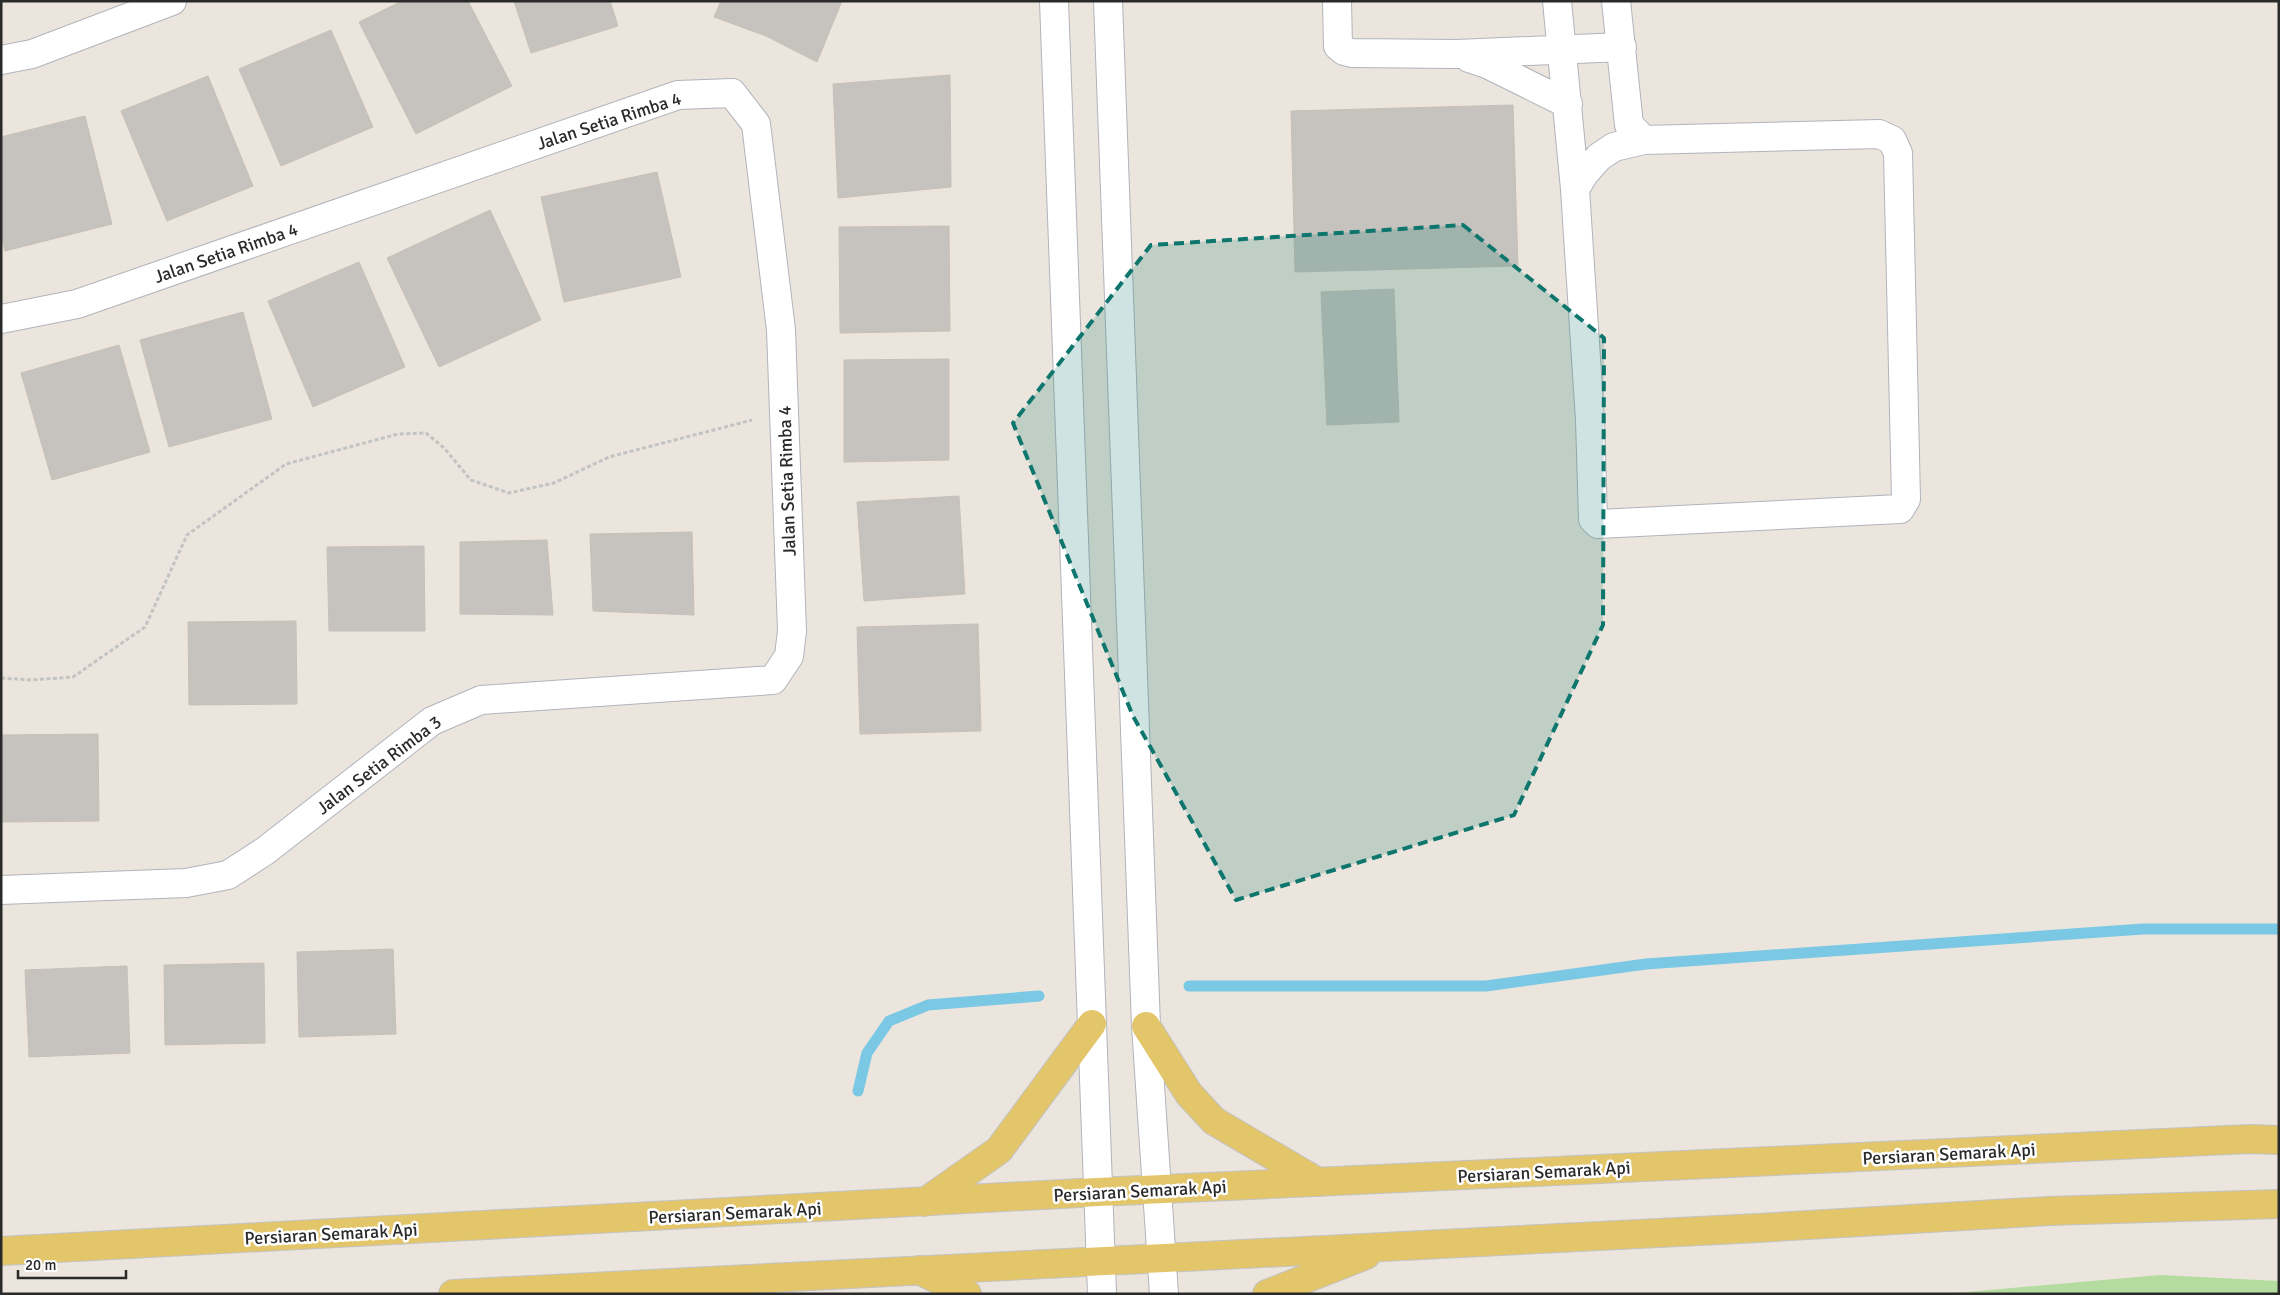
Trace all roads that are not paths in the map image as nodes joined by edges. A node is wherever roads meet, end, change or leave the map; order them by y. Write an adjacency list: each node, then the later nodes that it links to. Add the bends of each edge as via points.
1 (172, 1): 10 (street, via 32,54)
2 (1054, 1): 17 (street)
3 (1337, 1): 9 (street, via 1337,40 1344,51)
4 (1557, 1): 8 (street)
5 (1616, 1): 7 (street)
6 (1109, 5): 18 (street)
7 (1622, 47): 8 (street); 12 (street, via 1630,126)
8 (1562, 50): 9 (street); 11 (street)
9 (1457, 54): 11 (street, via 1487,64)
10 (1, 60)
11 (1568, 104): 13 (street)
12 (1644, 140): 13 (street, via 1614,147 1599,157); 13 (street, via 1879,134 1892,140 1898,153 1906,499 1900,509 1598,524 1593,519)
13 (1575, 189)
14 (1, 319): 15 (street, Jalan Setia Rimba 4, via 77,304 678,95 732,93 756,124 781,330 792,631 790,656)
15 (773, 680): 16 (street, Jalan Setia Rimba 3, via 481,700 432,721 265,851 228,875 186,884)
16 (1, 890)
17 (1092, 1024): 22 (street); 23 (main road, via 999,1150)
18 (1146, 1026): 20 (main road, via 1189,1094 1214,1121); 21 (street)
19 (2279, 1140): 20 (main road, Persiaran Semarak Api)
20 (1318, 1182): 21 (main road, Persiaran Semarak Api)
21 (1158, 1189): 22 (main road, Persiaran Semarak Api); 27 (street)
22 (1098, 1192): 23 (main road, Persiaran Semarak Api); 28 (street)
23 (925, 1202): 26 (main road, Persiaran Semarak Api)
24 (2279, 1204): 25 (main road, via 2049,1211)
25 (1388, 1246): 27 (main road); 36 (main road)
26 (1, 1251)
27 (1162, 1257): 28 (main road); 35 (street)
28 (1101, 1260): 29 (main road); 34 (street)
29 (918, 1269): 30 (main road); 33 (main road)
30 (740, 1286): 31 (main road)
31 (668, 1288): 32 (main road)
32 (453, 1294)
33 (967, 1294)
34 (1102, 1294)
35 (1164, 1294)
36 (1267, 1294)

